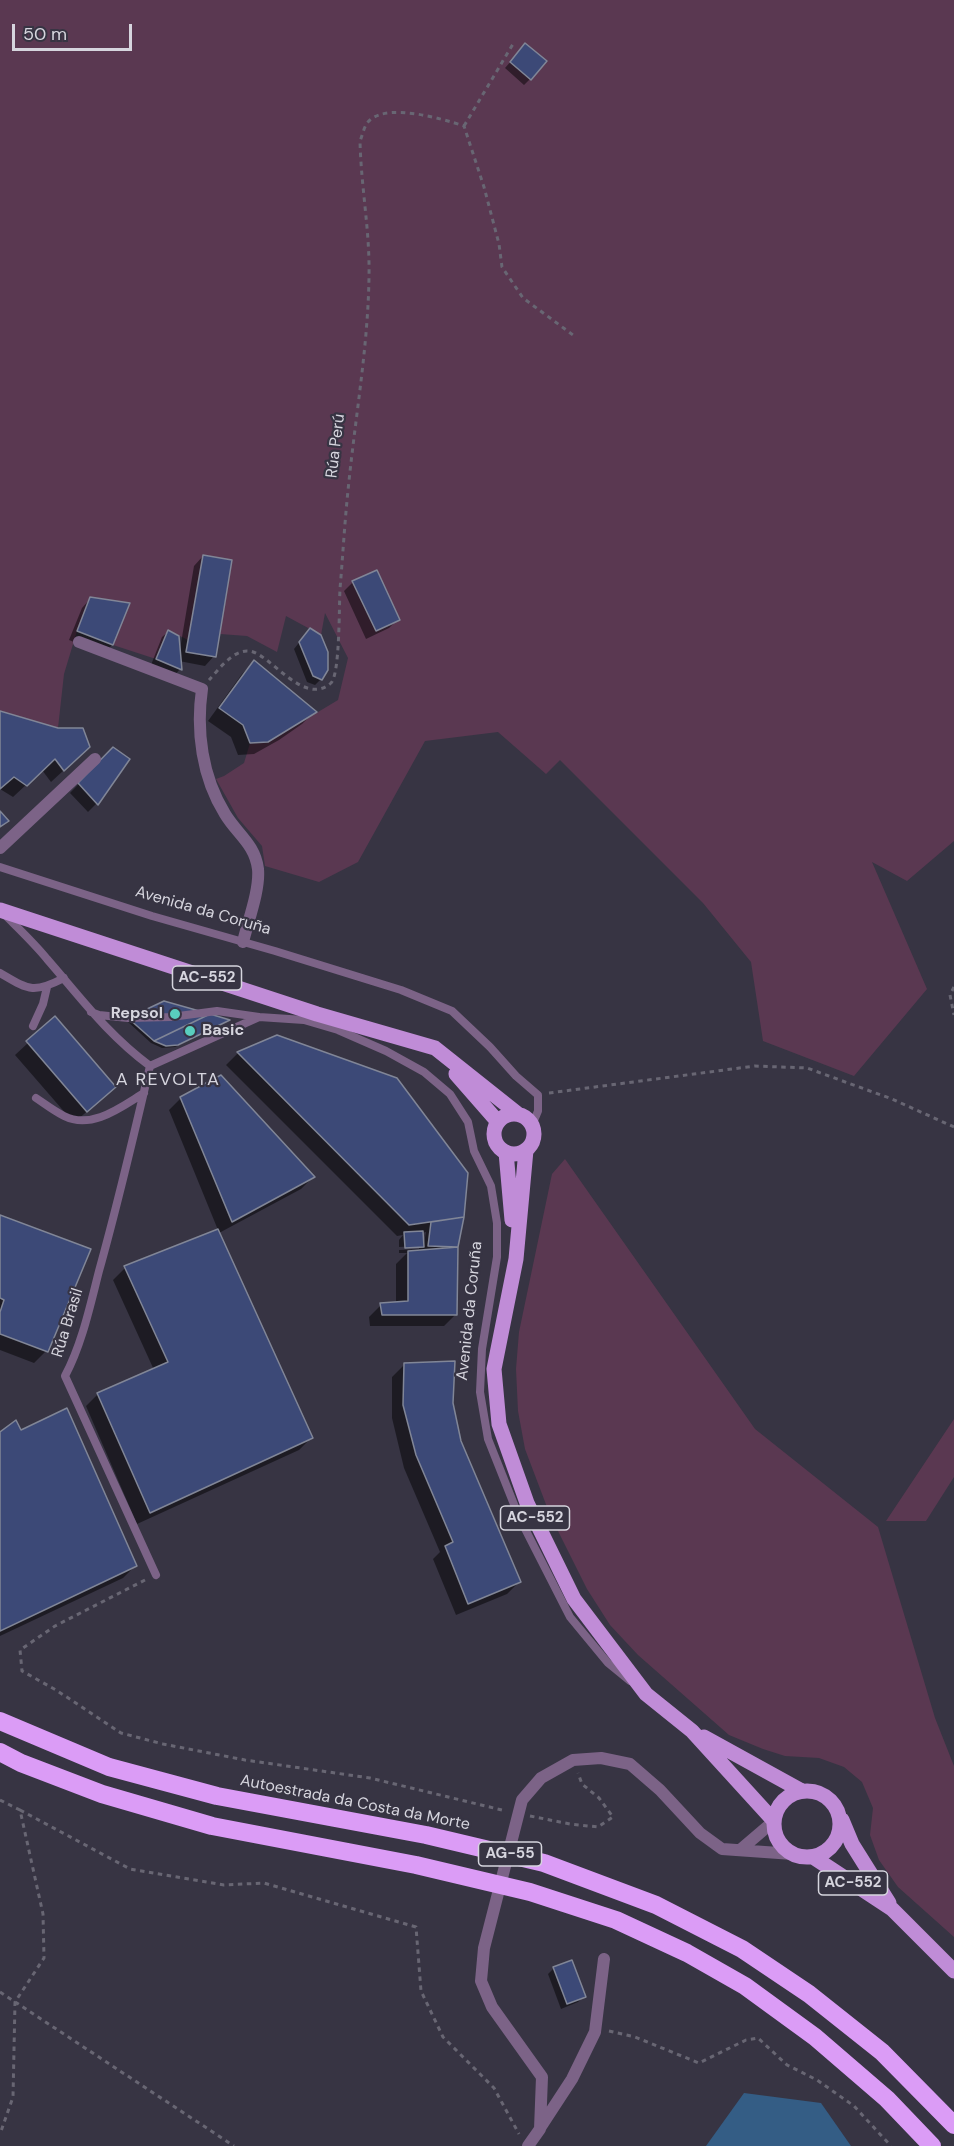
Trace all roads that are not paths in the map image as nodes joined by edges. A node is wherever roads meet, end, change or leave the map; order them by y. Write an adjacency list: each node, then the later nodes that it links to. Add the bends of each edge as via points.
1 (79, 642): 6 (street, via 202,689 198,714 210,783 226,816 251,845 258,870)
2 (95, 759): 3 (street)
3 (0, 848)
4 (0, 867): 6 (lane, Avenida da Coruña)
5 (0, 910): 8 (lane, Avenida da Coruña); 14 (main road, Avenida da Coruña / AC-552)
6 (243, 942): 21 (lane, Avenida da Coruña, via 401,990 452,1011 538,1095)
7 (0, 973): 9 (lane, via 25,988)
8 (63, 978): 9 (lane); 10 (lane, Avenida da Coruña)
9 (46, 987): 13 (lane)
10 (91, 1012): 11 (lane, via 128,1018 217,1011); 16 (lane, Avenida da Coruña, via 128,1050)
11 (259, 1017): 12 (lane, Avenida da Coruña); 16 (lane, Avenida da Coruña)
12 (304, 1020): 14 (lane, Avenida da Coruña); 26 (lane, Avenida da Coruña, via 338,1030 424,1072 450,1094 468,1122 474,1151 491,1186 497,1223 480,1392 488,1439 519,1517 570,1617 608,1663)
13 (33, 1026)
14 (415, 1044): 15 (main road, Avenida da Coruña / AC-552)
15 (435, 1048): 19 (main road, Avenida da Coruña / AC-552); 20 (main road)
16 (150, 1066): 17 (lane, Rúa Brasil)
17 (144, 1093): 18 (lane, via 91,1120 66,1117); 25 (lane, Rúa Brasil, via 95,1286 74,1360 65,1376)
18 (36, 1098)
19 (518, 1114): 20 (main road); 21 (main road, AC-552, via 528,1120)
20 (498, 1122): 23 (main road, AC-552, via 494,1137)
21 (533, 1130): 22 (main road, AC-552, via 533,1140)
22 (526, 1150): 23 (main road, via 517,1154); 24 (main road, Avenida da Coruña / AC-552)
23 (506, 1152): 24 (main road, Avenida da Coruña / AC-552)
24 (516, 1259): 26 (main road, Avenida da Coruña / AC-552, via 494,1369 500,1424 527,1503 574,1599)
25 (156, 1575)
26 (646, 1694): 28 (main road, Avenida da Coruña / AC-552)
27 (0, 1721): 39 (highway, Autoestrada da Costa da Morte / AG-55, via 109,1767 217,1796 426,1835 544,1863 656,1905 742,1950 809,1994 882,2052)
28 (692, 1731): 30 (main road, Avenida da Coruña / AC-552); 32 (main road, Avenida da Coruña / AC-552)
29 (0, 1752): 42 (highway, AG-55, via 102,1794 212,1826 416,1865 530,1892 616,1920 745,1986 824,2045 887,2099)
30 (802, 1791): 31 (main road, AC-552, via 821,1793); 32 (main road, via 780,1804)
31 (836, 1806): 35 (main road, AC-552, via 841,1827 838,1838 824,1853); 36 (main road, AC-552, via 852,1844)
32 (774, 1821): 33 (street); 34 (main road, AC-552, via 778,1841)
33 (741, 1850): 34 (street); 40 (street, via 722,1850 700,1833 630,1764 601,1758 573,1760 541,1778 522,1800 484,1948 481,1981 492,2007 542,2077)
34 (793, 1854): 35 (main road, AC-552)
35 (813, 1857): 36 (main road, AC-552)
36 (892, 1909): 38 (main road, AC-552)
37 (604, 1959): 40 (street, via 595,2032 572,2079)
38 (954, 1971)
39 (954, 2125)
40 (540, 2129): 41 (street)
41 (524, 2141)
42 (932, 2146)

